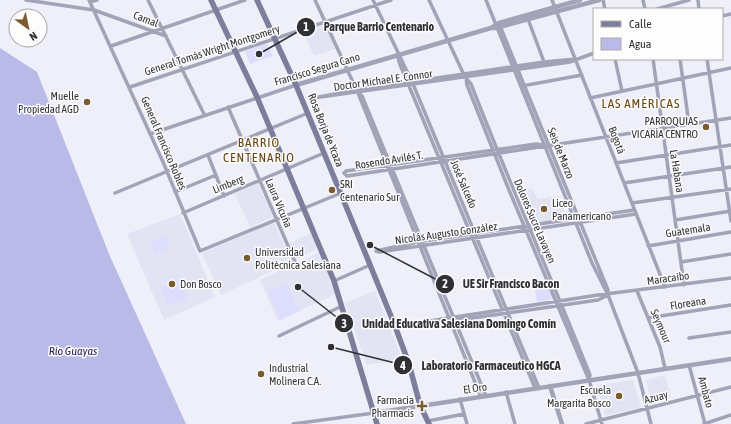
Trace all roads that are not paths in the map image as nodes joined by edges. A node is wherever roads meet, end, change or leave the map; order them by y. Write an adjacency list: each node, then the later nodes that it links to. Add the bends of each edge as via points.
1 (26, 0): 20 (street, Camal)
2 (97, 0): 16 (street)
3 (148, 0): 25 (street)
4 (211, 0): 21 (main road)
5 (245, 0): 21 (street)
6 (257, 0): 28 (main road, Rosa Borja de Ycaza)
7 (315, 0): 23 (street)
8 (373, 0): 17 (street, José Salcedo)
9 (391, 0): 17 (street, General Tomás Wright Montgomery)
10 (429, 0): 29 (street, Dolores Sucre Lavayen)
11 (486, 0): 24 (street, Seis de Marzo)
12 (552, 0): 19 (street, Bogotá)
13 (580, 0): 19 (street, Francisco Segura Cano)
14 (599, 0): 19 (street, Francisco Segura Cano)
15 (689, 0): 18 (street)
16 (90, 1): 20 (street, General Francisco Robles)
17 (375, 6): 23 (street, General Tomás Wright Montgomery); 33 (street, José Salcedo)
18 (661, 8)
19 (556, 9): 22 (street, Francisco Segura Cano); 34 (street, Bogotá)
20 (94, 10): 26 (street, Camal); 30 (street, General Francisco Robles)
21 (216, 10): 25 (street); 31 (main road)
22 (528, 18): 24 (street, Francisco Segura Cano); 39 (street)
23 (326, 22): 28 (street, General Tomás Wright Montgomery); 43 (street)
24 (496, 26): 29 (street, Francisco Segura Cano); 41 (street, Seis de Marzo)
25 (162, 29): 26 (street); 27 (street)
26 (153, 31): 27 (street, Camal); 30 (street)
27 (166, 36): 42 (street)
28 (276, 39): 31 (street, General Tomás Wright Montgomery); 50 (main road, Rosa Borja de Ycaza)
29 (449, 41): 33 (street, Francisco Segura Cano); 45 (street, Dolores Sucre Lavayen)
30 (111, 46): 52 (street, General Francisco Robles)
31 (236, 52): 42 (street, General Tomás Wright Montgomery); 55 (main road)
32 (593, 53): 34 (street, Doctor Michael E. Connor)
33 (398, 55): 43 (street, Francisco Segura Cano); 48 (street, José Salcedo)
34 (576, 59): 39 (street, Doctor Michael E. Connor); 41 (street, Doctor Michael E. Connor); 46 (street, Bogotá)
35 (615, 60): 54 (street)
36 (653, 60): 49 (street, La Habana)
37 (680, 60): 47 (street)
38 (707, 60): 44 (street)
39 (544, 62): 41 (street, Doctor Michael E. Connor)
40 (731, 68): 44 (street)
41 (515, 69): 45 (street, Doctor Michael E. Connor); 51 (street, Seis de Marzo)
42 (182, 70): 52 (street, General Tomás Wright Montgomery); 59 (street)
43 (348, 70): 50 (street, Francisco Segura Cano); 53 (street)
44 (709, 73): 47 (street); 61 (street)
45 (465, 75): 48 (street, Doctor Michael E. Connor); 71 (street, Dolores Sucre Lavayen, via 471,84)
46 (582, 75): 51 (street); 56 (street, Bogotá)
47 (683, 78): 49 (street); 62 (street)
48 (410, 83): 53 (street, Doctor Michael E. Connor); 75 (street, José Salcedo)
49 (656, 84): 54 (street); 63 (street, La Habana)
50 (296, 85): 55 (street, Francisco Segura Cano); 58 (main road, Rosa Borja de Ycaza)
51 (522, 86): 68 (street, Seis de Marzo)
52 (130, 88): 65 (street, General Francisco Robles)
53 (358, 91): 53 (street, Doctor Michael E. Connor, via 313,98); 77 (street)
54 (622, 91): 56 (street)
55 (257, 97): 57 (street, Francisco Segura Cano); 64 (main road)
56 (590, 98): 66 (street, Bogotá)
57 (228, 106): 59 (street, Francisco Segura Cano); 67 (street, Laura Vicuña)
58 (308, 113): 64 (street); 72 (main road, Rosa Borja de Ycaza)
59 (204, 114): 65 (street, Francisco Segura Cano)
60 (731, 118): 61 (street, Rosendo Avilés T.)
61 (716, 120): 62 (street, Rosendo Avilés T.); 70 (street)
62 (689, 124): 63 (street, Rosendo Avilés T.)
63 (662, 128): 66 (street, Rosendo Avilés T.); 74 (street, La Habana)
64 (270, 129): 67 (street); 80 (main road)
65 (150, 134): 81 (street, General Francisco Robles)
66 (606, 136): 68 (street, Rosendo Avilés T.); 76 (street, Bogotá)
67 (243, 140): 73 (street); 84 (street, Laura Vicuña)
68 (545, 144): 71 (street, Rosendo Avilés T.); 99 (street, Seis de Marzo)
69 (731, 145): 70 (street)
70 (720, 146): 74 (street); 79 (street)
71 (495, 152): 75 (street, Rosendo Avilés T.); 102 (street, Dolores Sucre Lavayen)
72 (324, 154): 80 (street, Limberg); 90 (main road, Rosa Borja de Ycaza)
73 (208, 155): 81 (street); 82 (street)
74 (665, 155): 76 (street); 83 (street, La Habana)
75 (442, 159): 77 (street, Rosendo Avilés T.); 104 (street, José Salcedo)
76 (616, 163): 85 (street, Bogotá)
77 (389, 167): 77 (street, Rosendo Avilés T., via 346,171 344,173 347,176); 106 (street)
78 (731, 167): 79 (street)
79 (723, 168): 83 (street); 86 (street)
80 (288, 169): 84 (street, Limberg); 94 (main road)
81 (167, 171): 88 (street, General Francisco Robles); 89 (street)
82 (216, 175): 88 (street); 91 (street)
83 (669, 177): 85 (street); 92 (street, La Habana)
84 (260, 181): 91 (street, Limberg); 98 (street, Laura Vicuña)
85 (624, 183): 93 (street, Bogotá)
86 (726, 189): 87 (street); 92 (street); 95 (street)
87 (731, 189)
88 (176, 192): 97 (street, General Francisco Robles)
89 (115, 193)
90 (341, 193): 94 (street); 111 (main road, Rosa Borja de Ycaza)
91 (224, 196): 97 (street, Limberg)
92 (672, 197): 93 (street); 100 (street, La Habana)
93 (632, 203): 96 (street, Bogotá)
94 (305, 209): 98 (street); 113 (main road)
95 (730, 211): 100 (street); 101 (street)
96 (635, 212): 99 (street, Nicolás Augusto González); 107 (street, Bogotá)
97 (183, 213): 98 (street, General Francisco Robles, via 200,251)
98 (277, 220): 109 (street, Laura Vicuña)
99 (576, 220): 102 (street, Nicolás Augusto González); 117 (street, Seis de Marzo)
100 (675, 220): 105 (street, La Habana)
101 (731, 222)
102 (527, 228): 104 (street, Nicolás Augusto González); 118 (street, Dolores Sucre Lavayen)
103 (731, 232): 105 (street, Guatemala)
104 (474, 236): 106 (street, Nicolás Augusto González); 121 (street, José Salcedo)
105 (678, 240): 107 (street, Guatemala); 110 (street, La Habana)
106 (420, 243): 106 (street, Nicolás Augusto González, via 376,251 378,252); 123 (street)
107 (648, 246): 115 (street, Bogotá)
108 (731, 254): 110 (street)
109 (295, 262)
110 (681, 262): 114 (street, La Habana)
111 (370, 265): 113 (street); 139 (main road, Rosa Borja de Ycaza, via 409,364)
112 (731, 278): 114 (street, Maracaibo)
113 (334, 281): 120 (main road)
114 (684, 285): 115 (street, Maracaibo)
115 (665, 288): 116 (street, Maracaibo)
116 (637, 291): 117 (street, Maracaibo); 122 (street, Seymour)
117 (608, 295): 118 (street, Maracaibo); 130 (street, Seis de Marzo)
118 (559, 303): 121 (street, Maracaibo); 131 (street, Dolores Sucre Lavayen, via 590,375)
119 (731, 305): 122 (street, Floreana)
120 (342, 306): 125 (street); 141 (main road)
121 (505, 311): 123 (street, Maracaibo); 134 (street, José Salcedo)
122 (648, 318): 129 (street, Seymour)
123 (451, 319): 123 (street, Maracaibo, via 410,324 409,325 410,327); 136 (street)
124 (731, 332): 126 (street)
125 (279, 336)
126 (689, 338)
127 (731, 359): 128 (street, El Oro)
128 (689, 365): 129 (street, El Oro); 137 (street, Ambato)
129 (665, 368): 130 (street, El Oro)
130 (638, 373): 131 (street, El Oro); 140 (street, Seis de Marzo)
131 (589, 380): 132 (street, El Oro); 145 (street, Dolores Sucre Lavayen)
132 (550, 386): 134 (street, El Oro); 152 (street)
133 (731, 387): 137 (street, Azuay)
134 (537, 388): 135 (street, El Oro)
135 (506, 392): 136 (street, El Oro); 151 (street)
136 (483, 396): 138 (street, El Oro)
137 (697, 396): 140 (street, Azuay); 155 (street, Ambato)
138 (460, 400): 139 (street, El Oro); 142 (street)
139 (420, 405): 141 (street, El Oro); 146 (main road, Rosa Borja de Ycaza)
140 (646, 408): 145 (street, Azuay); 154 (street, Seis de Marzo)
141 (374, 413): 144 (street, El Oro); 149 (main road)
142 (464, 414): 146 (street); 150 (street)
143 (731, 415): 155 (street)
144 (327, 419): 147 (street, El Oro); 148 (street)
145 (602, 422): 153 (street, Azuay)
146 (428, 423)
147 (293, 424)
148 (329, 424)
149 (377, 424)
150 (467, 424)
151 (515, 424)
152 (562, 424)
153 (586, 424)
154 (651, 424)
155 (705, 424)

